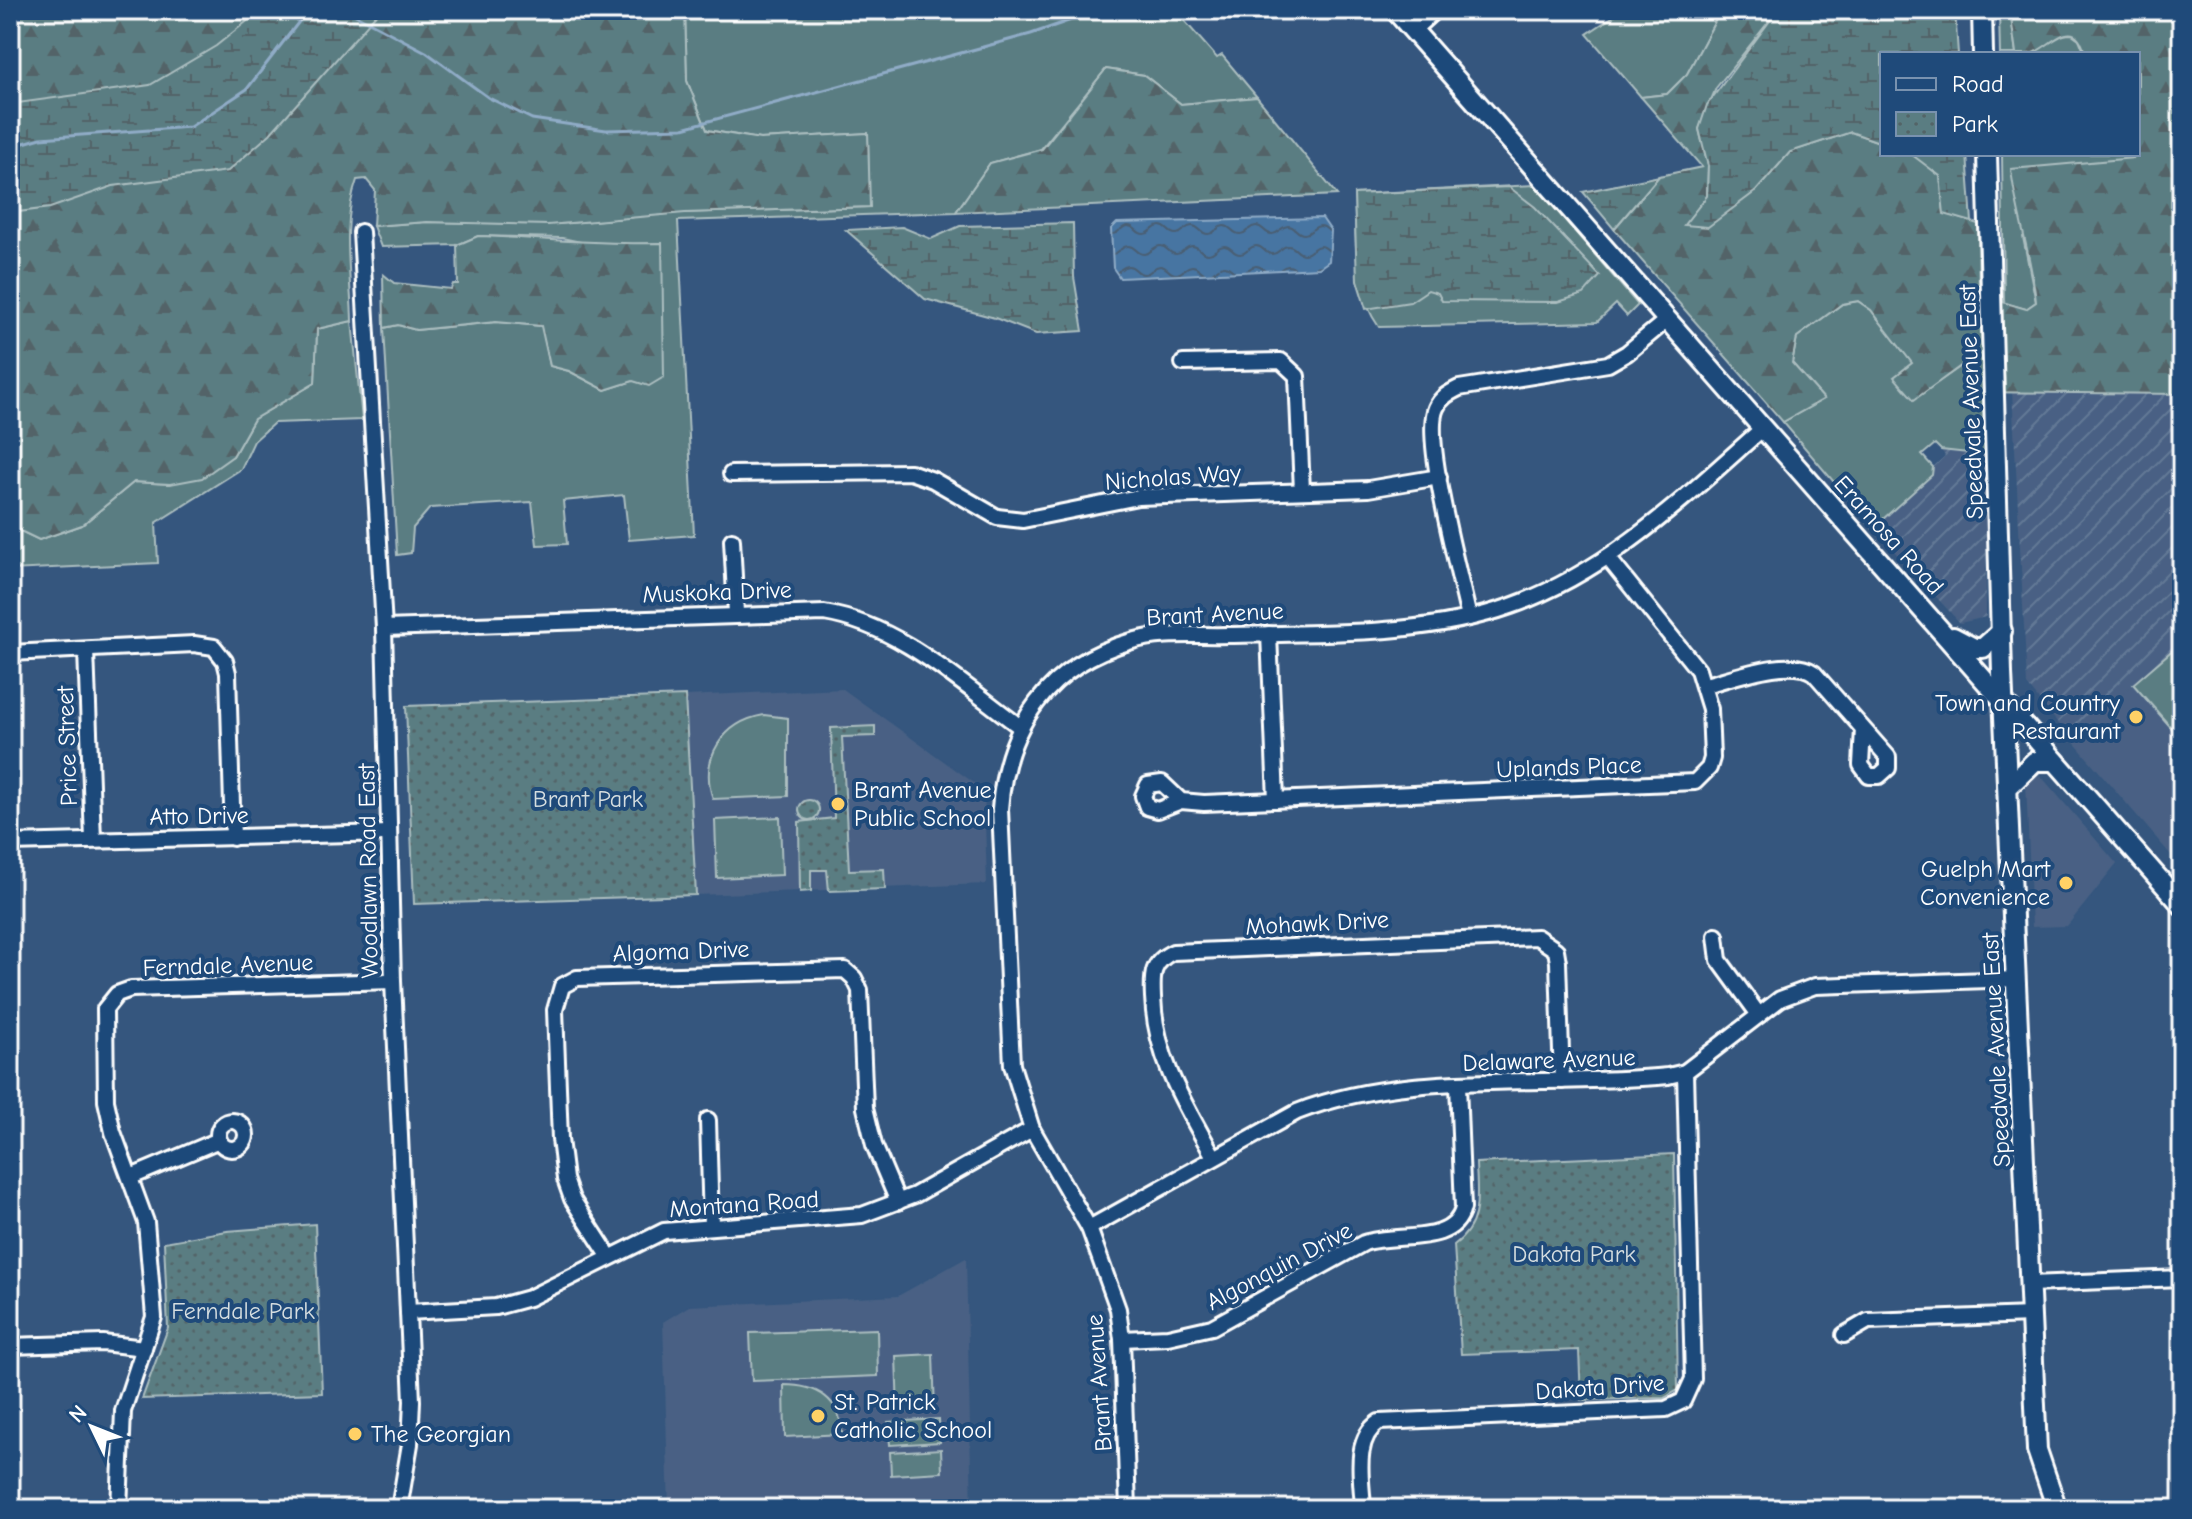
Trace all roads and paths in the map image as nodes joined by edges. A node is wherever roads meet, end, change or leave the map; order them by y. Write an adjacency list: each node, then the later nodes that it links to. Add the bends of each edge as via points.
1 (1395, 10): 4 (main road, Eramosa Road)
2 (1435, 10): 4 (street)
3 (1982, 10): 5 (main road)
4 (1413, 30): 8 (main road, Eramosa Road)
5 (1983, 52)
6 (1987, 156): 20 (main road, Speedvale Avenue East)
7 (361, 232): 18 (street, Woodlawn Road East)
8 (1668, 319): 10 (main road, Eramosa Road); 12 (street, via 1608,364 1459,388 1444,396 1433,427)
9 (1183, 363): 13 (street, via 1281,361 1291,367 1297,376)
10 (1762, 429): 15 (street, Brant Avenue); 19 (main road, Eramosa Road)
11 (731, 474): 13 (street, Nicholas Way, via 910,472 997,517 1023,520 1138,497)
12 (1439, 477): 13 (street, Nicholas Way, via 1368,489); 17 (street)
13 (1302, 491)
14 (732, 540): 16 (street)
15 (1609, 559): 17 (street, Brant Avenue, via 1552,590); 24 (street, Uplands Place, via 1689,655)
16 (736, 613): 18 (street, Muskoka Drive); 26 (street, Muskoka Drive, via 807,611 868,623 895,635)
17 (1469, 618): 21 (street, Brant Avenue)
18 (384, 628): 32 (street, Woodlawn Road East)
19 (1940, 629): 20 (main road, via 1974,648 1994,642); 25 (main road, Eramosa Road)
20 (2002, 631): 25 (main road, Speedvale Avenue East)
21 (1269, 634): 26 (street, Brant Avenue, via 1134,640 1089,657 1056,681); 30 (street)
22 (86, 650): 23 (street); 33 (street, via 194,644 220,653 228,673); 34 (street, Price Street)
23 (10, 653)
24 (1705, 685): 27 (street, via 1800,665 1814,673); 30 (street, Uplands Place, via 1712,758 1703,777 1685,785)
25 (2004, 703): 28 (main road, Eramosa Road); 29 (main road, Speedvale Avenue East)
26 (1019, 726): 45 (street, Brant Avenue, via 1001,788 1000,823 1009,1037 1018,1090)
27 (1863, 729)
28 (2055, 761): 29 (main road, via 2035,761); 36 (main road, Eramosa Road)
29 (2008, 787): 38 (main road, Speedvale Avenue East)
30 (1276, 800): 31 (street, Uplands Place)
31 (1181, 801)
32 (389, 833): 33 (street, Atto Drive); 39 (street, Woodlawn Road East)
33 (233, 838): 34 (street, Atto Drive)
34 (93, 840): 35 (street, Atto Drive)
35 (10, 843)
36 (2182, 905)
37 (1716, 936): 40 (street, via 1719,960)
38 (2017, 979): 40 (street, Delaware Avenue, via 1815,986 1780,999); 54 (main road, Speedvale Avenue East)
39 (393, 981): 48 (street, Ferndale Avenue, via 131,989 117,994 104,1016 106,1101); 55 (street, Woodlawn Road East)
40 (1759, 1015): 41 (street, Delaware Avenue)
41 (1685, 1072): 42 (street, Delaware Avenue); 64 (street, Dakota Drive, via 1693,1379 1683,1401 1666,1409 1379,1422 1363,1436)
42 (1562, 1081): 43 (street, Delaware Avenue); 47 (street, Mohawk Drive, via 1556,950 1537,937 1173,952 1162,956 1152,973 1156,1037)
43 (1458, 1085): 47 (street, Delaware Avenue, via 1381,1088 1329,1099); 58 (street, Algonquin Drive, via 1463,1208 1460,1222 1450,1231 1364,1243 1212,1327 1168,1337)
44 (708, 1120): 50 (street)
45 (1032, 1129): 49 (street, Montana Road); 51 (street, Brant Avenue)
46 (219, 1140): 48 (street)
47 (1214, 1157): 51 (street, Delaware Avenue)
48 (131, 1177): 60 (street, Ferndale Avenue, via 150,1252 154,1317)
49 (898, 1202): 50 (street, Montana Road, via 834,1220); 52 (street, Algoma Drive, via 868,1125 860,990 845,970 577,978 562,986 555,1010 561,1159 572,1199)
50 (711, 1225): 52 (street, Montana Road, via 664,1231)
51 (1089, 1228): 58 (street, Brant Avenue, via 1111,1284)
52 (609, 1256): 55 (street, Montana Road, via 529,1298 496,1307)
53 (2182, 1278): 54 (street)
54 (2030, 1284): 56 (main road, Speedvale Avenue East)
55 (408, 1312): 62 (street, Woodlawn Road East, via 412,1401)
56 (2031, 1315): 57 (street, via 1868,1321); 65 (main road, Speedvale Avenue East, via 2037,1450)
57 (1844, 1335)
58 (1122, 1339): 63 (street, Brant Avenue)
59 (10, 1346): 60 (street, via 103,1343)
60 (144, 1348): 61 (street, Ferndale Avenue, via 121,1423)
61 (119, 1509)
62 (399, 1509)
63 (1128, 1509)
64 (1363, 1509)
65 (2057, 1509)

